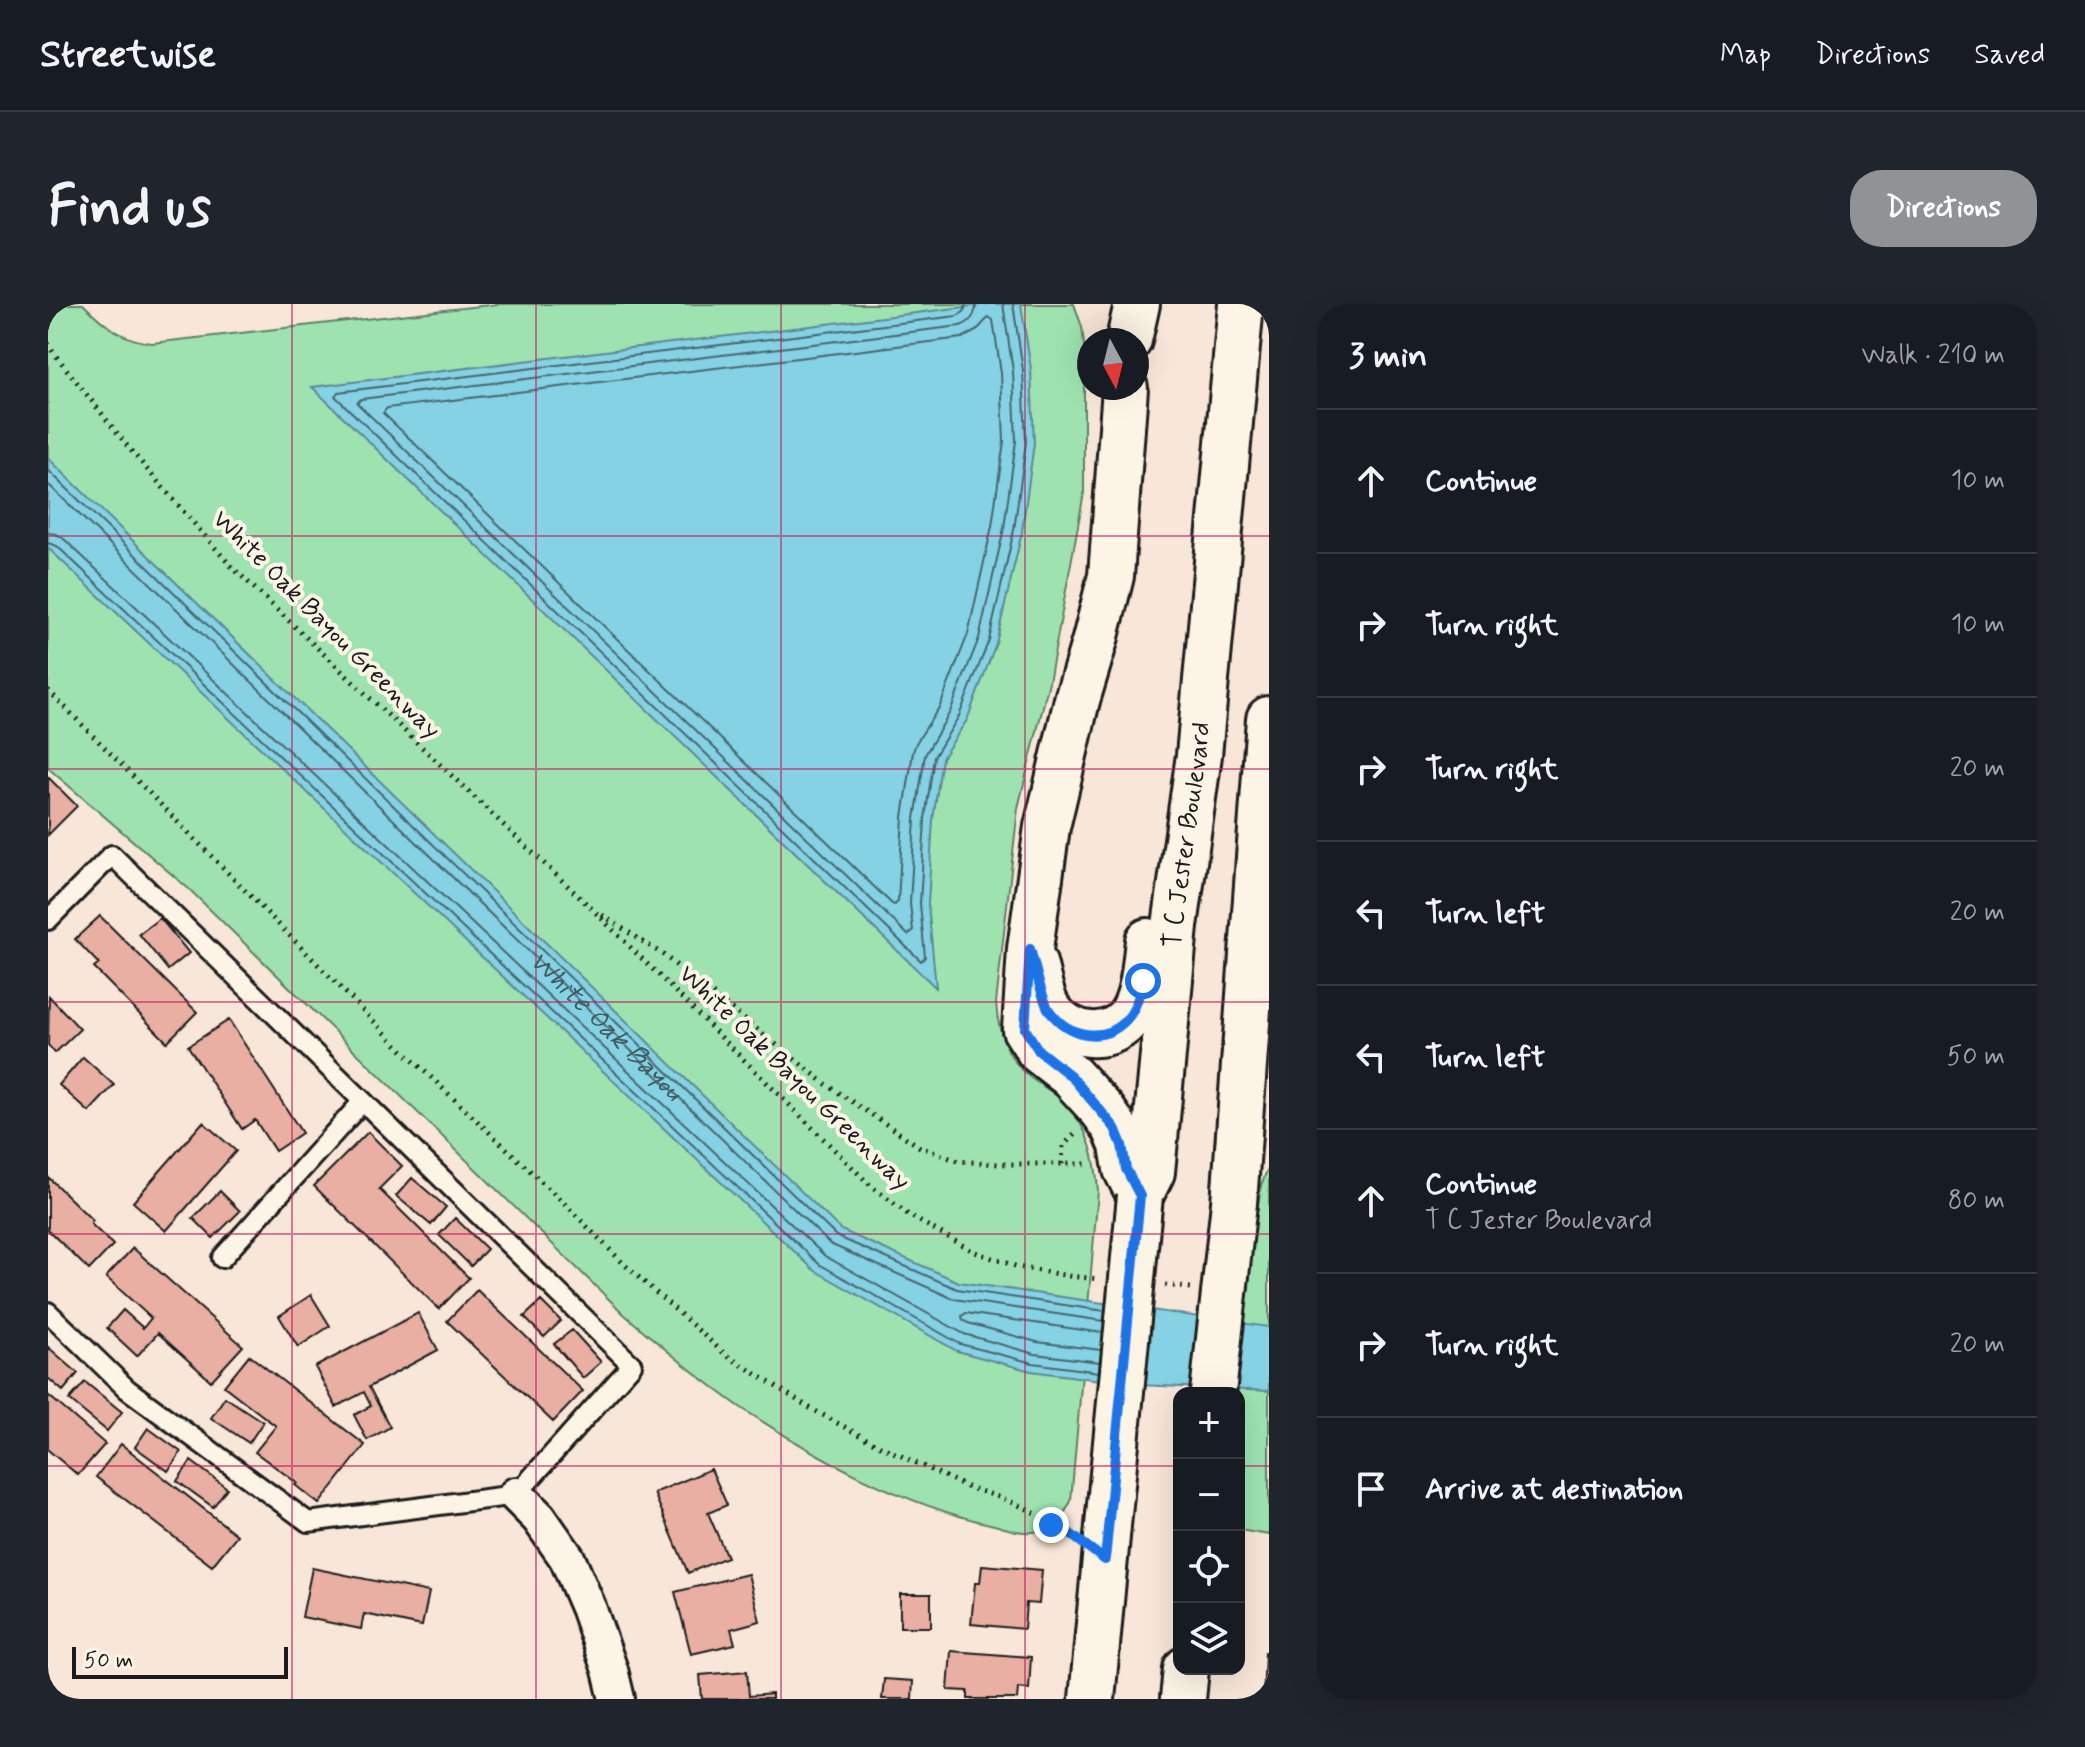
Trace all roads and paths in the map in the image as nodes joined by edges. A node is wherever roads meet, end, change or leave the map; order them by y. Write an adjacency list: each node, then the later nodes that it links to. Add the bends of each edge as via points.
1 (1137, 304): 3 (main road)
2 (1239, 324): 8 (main road, T C Jester Boulevard)
3 (1132, 328)
4 (50, 347): 9 (path, White Oak Bayou Greenway, via 230,565)
5 (1124, 400): 11 (main road, via 1111,576 1047,827)
6 (48, 690): 26 (path, via 401,1049 726,1355 874,1443 1030,1510)
7 (1269, 737): 18 (main road)
8 (1199, 755): 11 (main road, via 1171,815 1155,882 1143,981 1125,1021 1100,1036 1060,1023 1048,1008); 17 (main road, T C Jester Boulevard, via 1175,926 1152,1172)
9 (591, 908): 15 (path, White Oak Bayou Greenway, via 662,954 826,1084 920,1147 958,1161); 20 (path, White Oak Bayou Greenway, via 870,1185 910,1216 975,1252 1018,1267)
10 (48, 920): 12 (lane, via 112,855)
11 (1030, 949): 17 (main road, via 1025,1029 1039,1051 1078,1083 1115,1128)
12 (363, 1101): 19 (lane); 25 (lane, via 632,1365)
13 (1083, 1127): 15 (path, via 1063,1146)
14 (1269, 1139): 18 (main road)
15 (1062, 1164): 16 (path, White Oak Bayou Greenway)
16 (1099, 1165)
17 (1140, 1196): 26 (main road, T C Jester Boulevard, bridge)
18 (1234, 1203): 24 (main road, bridge)
19 (222, 1258)
20 (1100, 1279)
21 (1161, 1285): 22 (path)
22 (1192, 1288)
23 (48, 1312): 25 (lane, via 127,1389 308,1522)
24 (1214, 1387)
25 (516, 1495): 28 (street, via 567,1558)
26 (1105, 1560): 29 (main road, T C Jester Boulevard)
27 (1185, 1675): 30 (main road)
28 (617, 1699)
29 (1092, 1699)
30 (1183, 1699)

